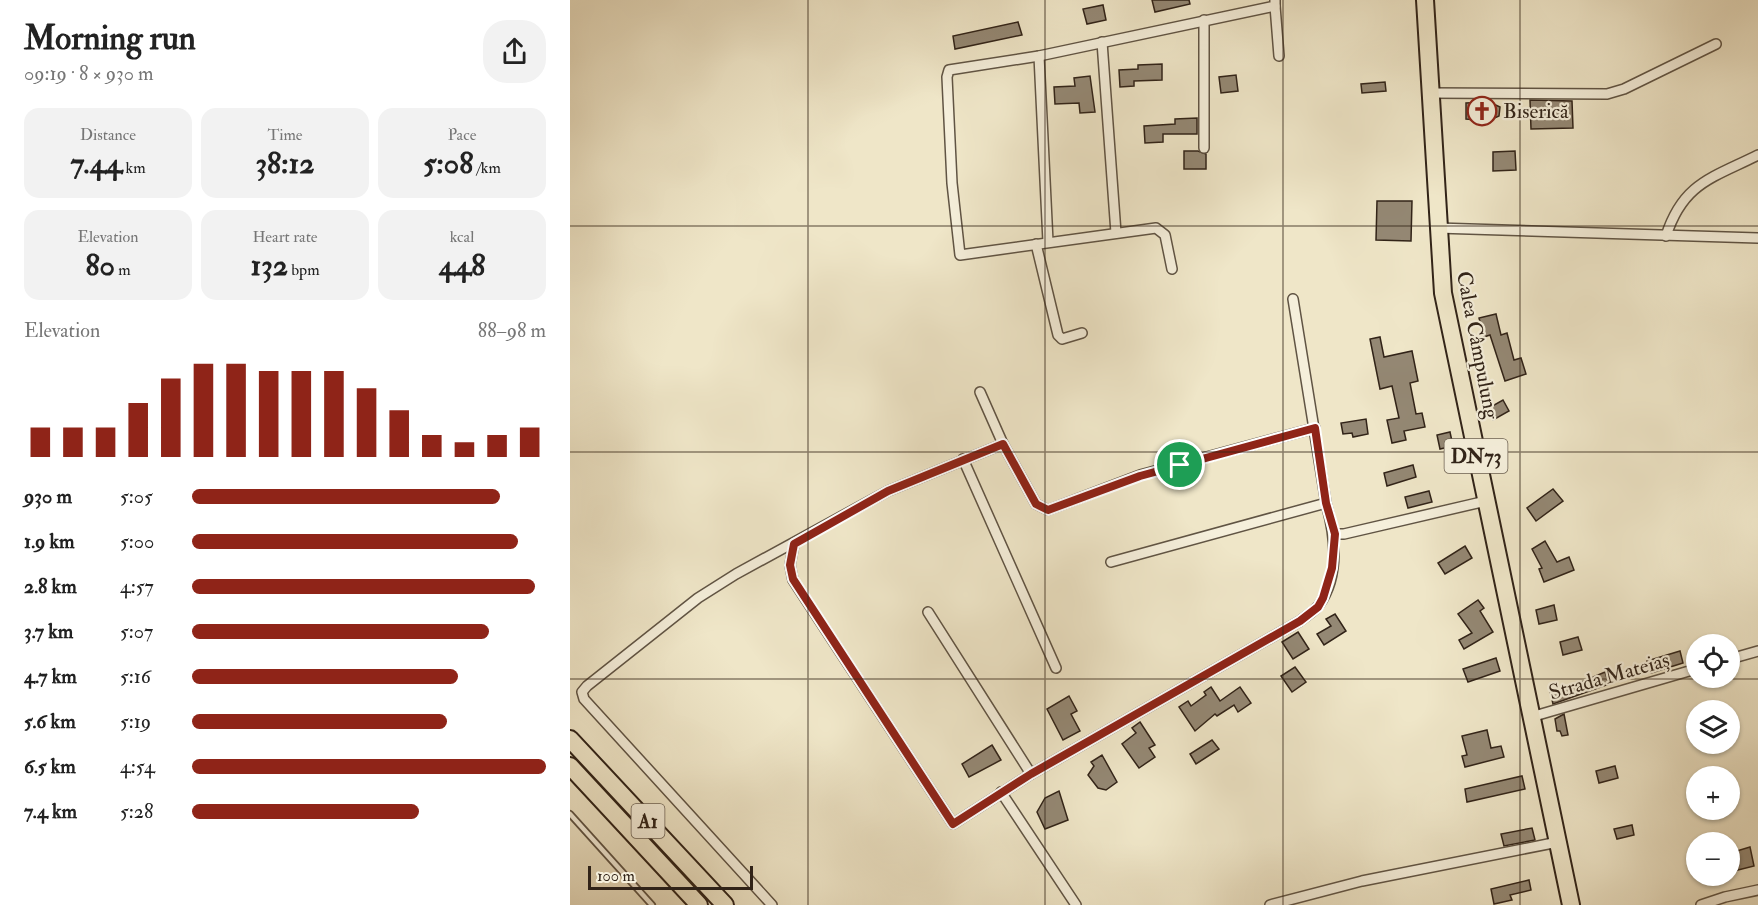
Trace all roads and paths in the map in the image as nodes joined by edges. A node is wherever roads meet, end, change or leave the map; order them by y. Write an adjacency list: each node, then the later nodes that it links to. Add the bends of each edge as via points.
1 (1425, 0): 8 (highway, Calea Câmpulung / DN73)
2 (1275, 3): 3 (street); 7 (street)
3 (1204, 20): 4 (street); 9 (street)
4 (1102, 42): 6 (street); 12 (street)
5 (1716, 44): 8 (street, via 1607,94)
6 (1039, 56): 15 (street); 16 (street, via 952,68 947,77 960,255)
7 (1279, 56)
8 (1430, 93): 11 (highway, Calea Câmpulung / DN73)
9 (1204, 148)
10 (1758, 155): 13 (street, via 1695,187 1681,201)
11 (1437, 228): 13 (street); 24 (highway, Calea Câmpulung / DN73, via 1447,314)
12 (1116, 233): 15 (street); 17 (street, via 1156,228 1163,231)
13 (1666, 236): 14 (street)
14 (1758, 238)
15 (1048, 242): 16 (street)
16 (1036, 244): 19 (street, via 1058,335 1062,339)
17 (1172, 269)
18 (1293, 299): 21 (street)
19 (1082, 333)
20 (980, 392): 22 (street)
21 (1315, 428): 22 (street, via 1140,476 1048,510 1036,504); 25 (street)
22 (1003, 444): 23 (street)
23 (963, 459): 27 (street, via 888,491); 32 (street)
24 (1486, 501): 26 (street); 34 (highway, Calea Câmpulung / DN73)
25 (1326, 503): 26 (street); 28 (street)
26 (1335, 534): 37 (street, via 1332,568 1318,607 1300,621)
27 (794, 544): 38 (street, via 790,565 793,579 953,824); 45 (street, via 698,598 582,692 584,699)
28 (1111, 562)
29 (928, 612): 37 (street)
30 (1758, 651): 31 (street)
31 (1740, 656)
32 (1056, 668)
33 (1686, 672): 34 (street, Strada Mateiaș)
34 (1531, 717): 40 (highway, Calea Câmpulung / DN73)
35 (570, 739): 44 (highway, A1)
36 (570, 766): 43 (highway, A1)
37 (1031, 774): 38 (street)
38 (1001, 792): 46 (street)
39 (570, 814): 42 (lane)
40 (1558, 842): 47 (street); 48 (highway, Calea Câmpulung / DN73)
41 (1758, 890): 49 (street)
42 (652, 905)
43 (699, 905)
44 (725, 905)
45 (772, 905)
46 (1076, 905)
47 (1270, 905)
48 (1571, 905)
49 (1701, 905)

